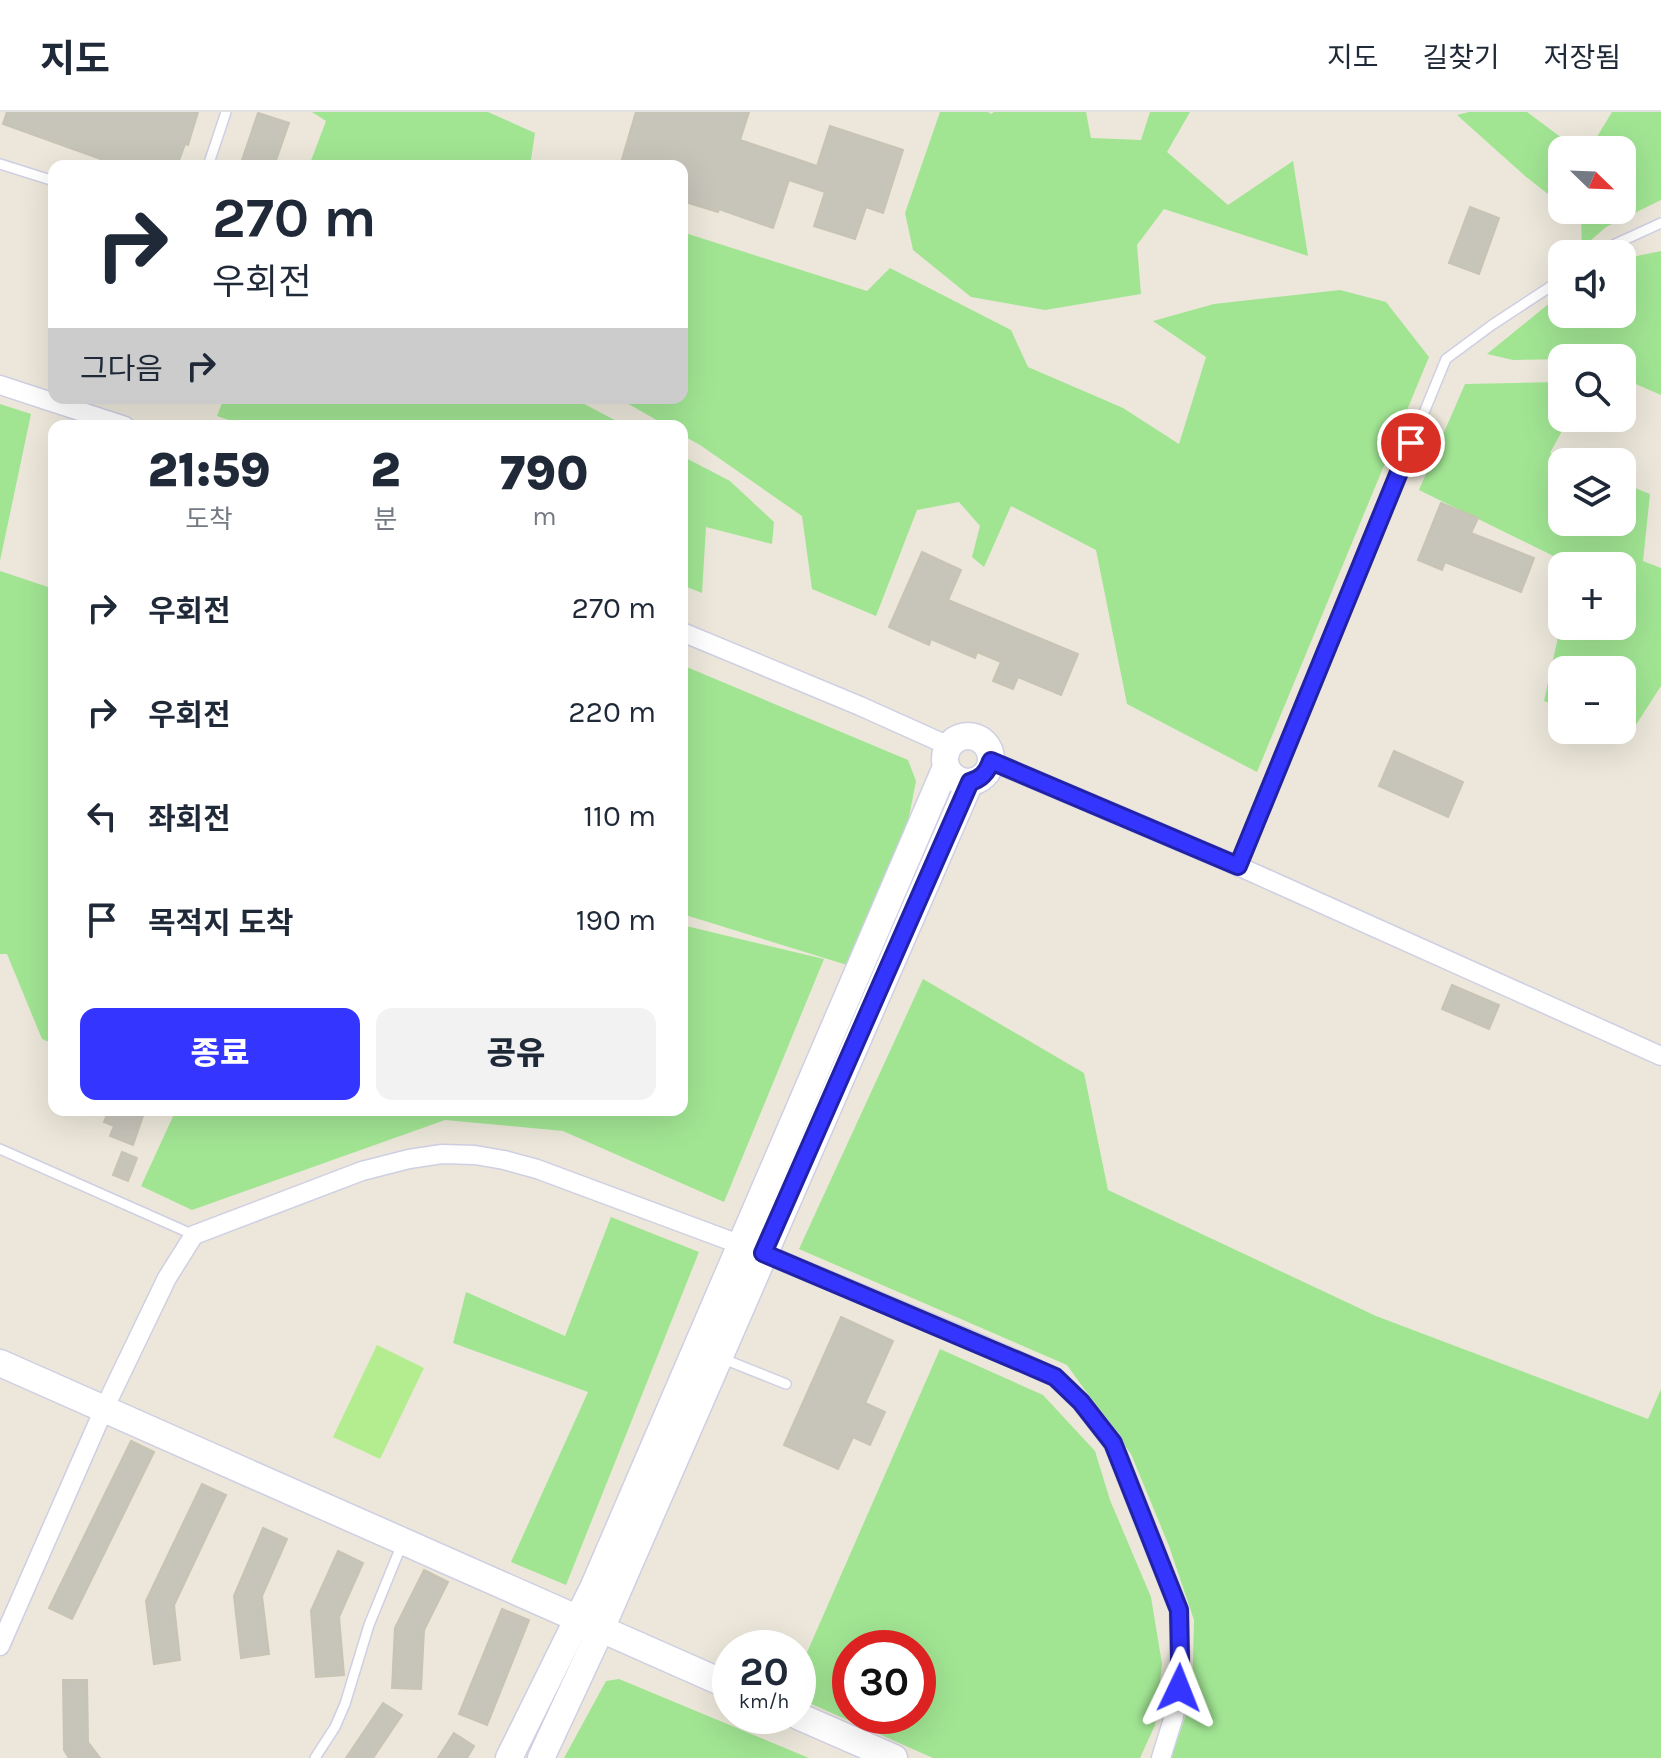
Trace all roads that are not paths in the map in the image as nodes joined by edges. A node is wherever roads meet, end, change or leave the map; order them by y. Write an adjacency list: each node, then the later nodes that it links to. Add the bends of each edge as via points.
1 (226, 112): 2 (lane)
2 (210, 160)
3 (0, 164): 4 (lane)
4 (48, 179)
5 (1661, 223): 6 (lane)
6 (1624, 240)
7 (1548, 288): 16 (lane, via 1446,359)
8 (0, 385): 9 (street)
9 (48, 401)
10 (58, 404): 11 (street)
11 (107, 420)
12 (688, 634): 13 (street, via 860,706)
13 (948, 756): 14 (street, via 960,737 975,737 987,746); 15 (street, via 956,778); 20 (street)
14 (991, 761): 15 (street, via 984,775); 16 (street)
15 (970, 782): 20 (street)
16 (1238, 866): 17 (street)
17 (1661, 1056)
18 (0, 1149): 19 (lane)
19 (194, 1235): 20 (street, via 362,1171 409,1159 475,1155 537,1169); 24 (street, via 167,1278)
20 (752, 1249): 21 (street); 26 (street); 34 (street, via 1055,1377 1081,1402 1113,1443 1179,1610 1179,1688)
21 (718, 1356): 23 (lane); 26 (street)
22 (0, 1363): 24 (street)
23 (786, 1384)
24 (104, 1409): 25 (street); 27 (street)
25 (404, 1541): 26 (street); 30 (lane, via 369,1625 345,1704)
26 (590, 1624): 28 (street); 31 (street); 32 (street)
27 (1, 1638)
28 (712, 1678)
29 (816, 1724): 33 (street)
30 (315, 1758)
31 (509, 1758)
32 (541, 1758)
33 (894, 1758)
34 (1161, 1758)

